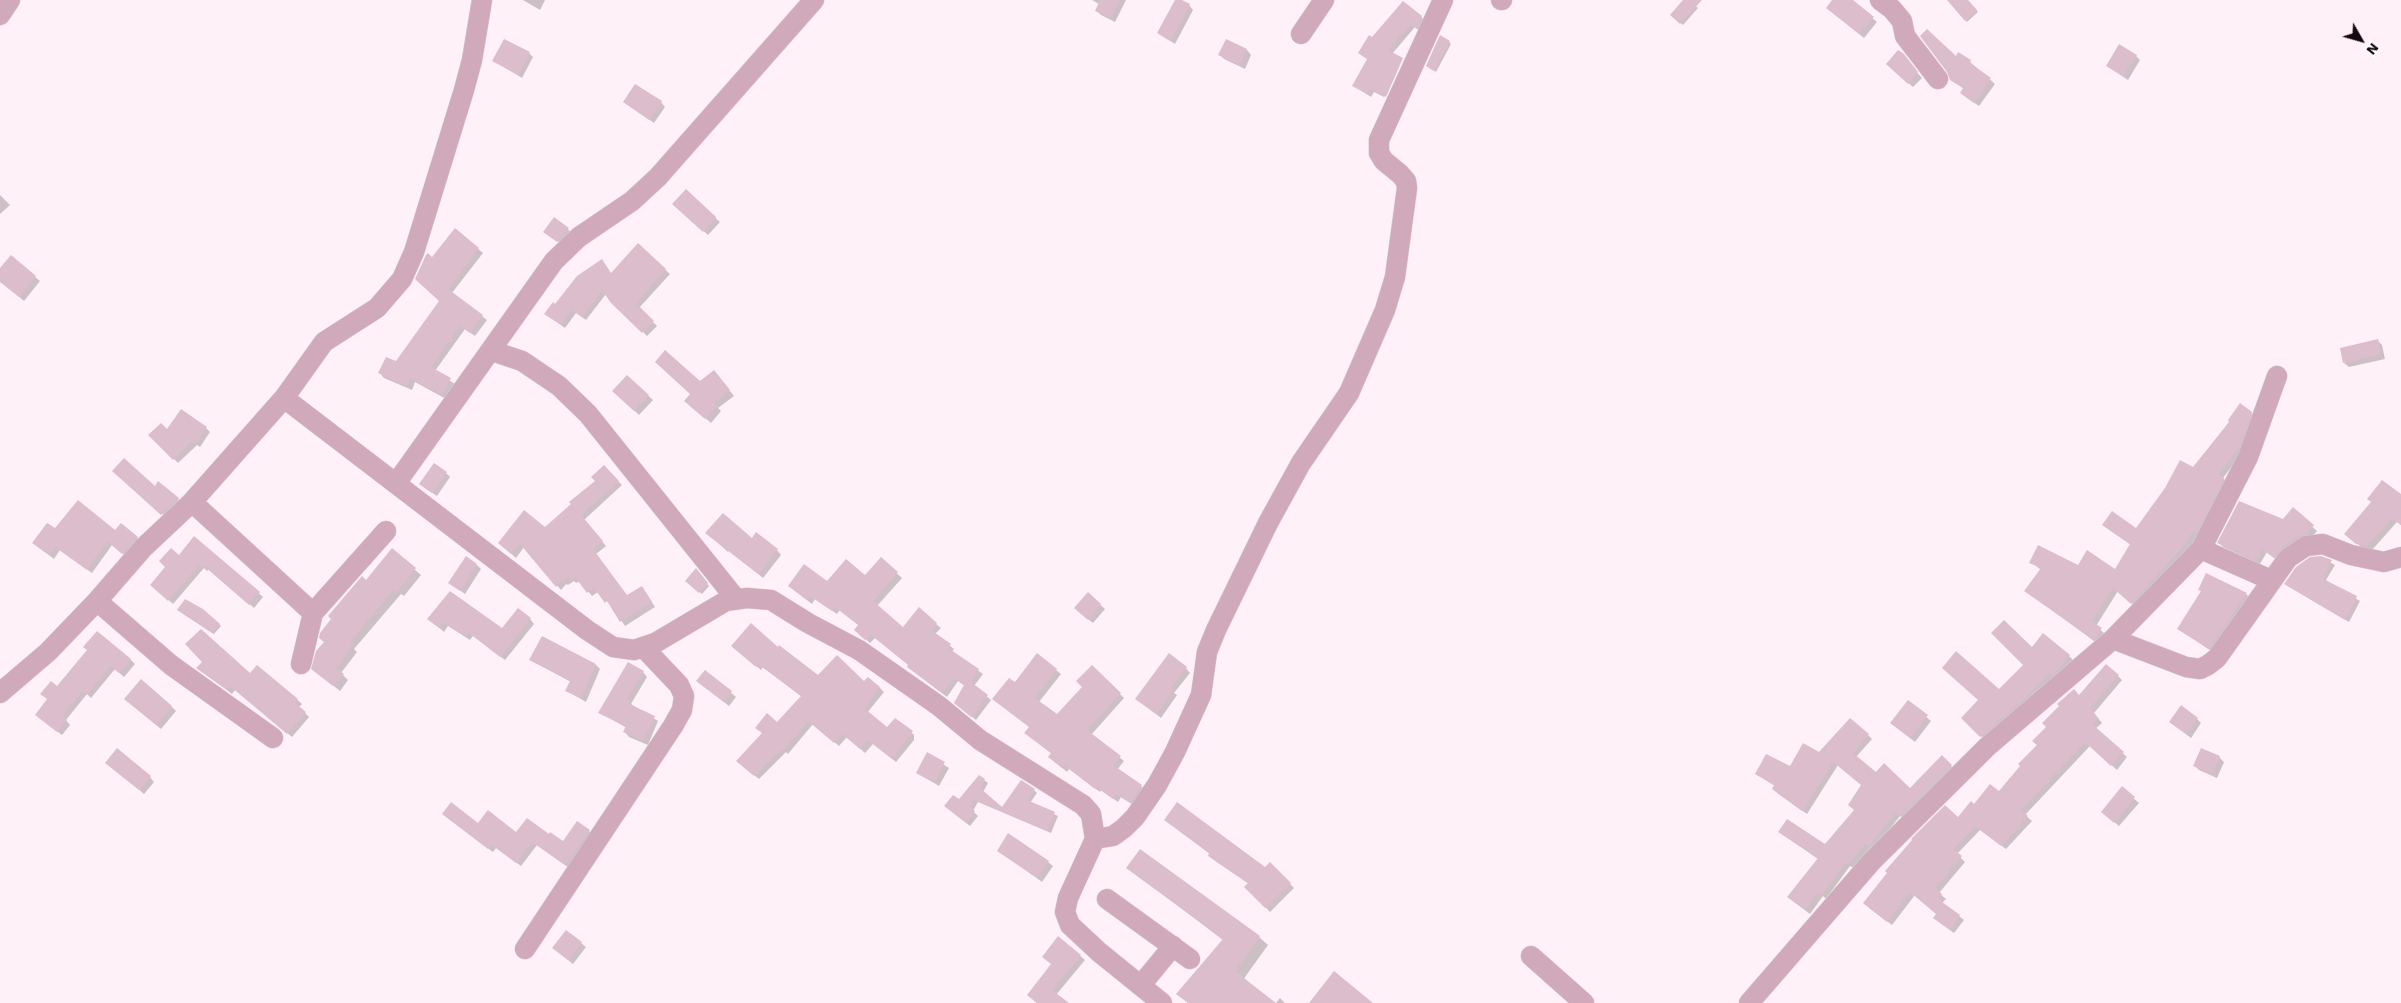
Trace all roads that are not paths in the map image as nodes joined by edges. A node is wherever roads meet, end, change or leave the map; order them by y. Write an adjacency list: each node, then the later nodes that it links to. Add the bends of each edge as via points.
1 (10, 0): 7 (street)
2 (482, 0): 12 (street, via 464,90 414,252 402,279 377,308 324,342)
3 (814, 0): 10 (street, via 658,177 632,201 579,237 554,261)
4 (1324, 0): 8 (street)
5 (1443, 0): 27 (street, via 1379,140 1379,153 1406,181 1407,188 1395,277 1385,310 1349,393 1301,463 1216,630 1207,652 1201,695 1157,785 1124,828 1112,836)
6 (1880, 0): 9 (street, via 1902,21 1905,36)
7 (0, 15)
8 (1301, 34)
9 (1938, 79)
10 (492, 351): 13 (street); 19 (street, via 522,362 559,386 588,414)
11 (2277, 376): 16 (street, via 2248,457)
12 (284, 398): 13 (street); 14 (street)
13 (397, 482): 23 (street, via 613,647 634,650)
14 (192, 502): 20 (street, via 143,548); 21 (street)
15 (386, 531): 21 (street)
16 (2201, 549): 18 (street); 22 (street)
17 (2401, 557): 18 (street, via 2384,562 2351,555 2323,544 2306,546 2288,558)
18 (2271, 580): 22 (street, via 2217,658 2200,669 2186,667)
19 (736, 599): 23 (street, via 726,601); 27 (street, via 771,600 859,650 939,706 980,740 1083,805 1091,814)
20 (97, 601): 25 (street, via 48,652); 26 (street, via 171,665)
21 (313, 613): 24 (street)
22 (2113, 639): 36 (street, via 1988,746 1872,861)
23 (643, 647): 30 (street, via 679,685 684,696 682,710)
24 (301, 664)
25 (0, 693)
26 (273, 738)
27 (1095, 839): 33 (street, via 1068,898 1065,912 1070,925)
28 (1107, 898): 29 (street)
29 (1172, 946): 32 (street); 33 (street)
30 (525, 949)
31 (1531, 956): 35 (street)
32 (1190, 960)
33 (1141, 985): 34 (street)
34 (1162, 1003)
35 (1584, 1003)
36 (1749, 1003)

